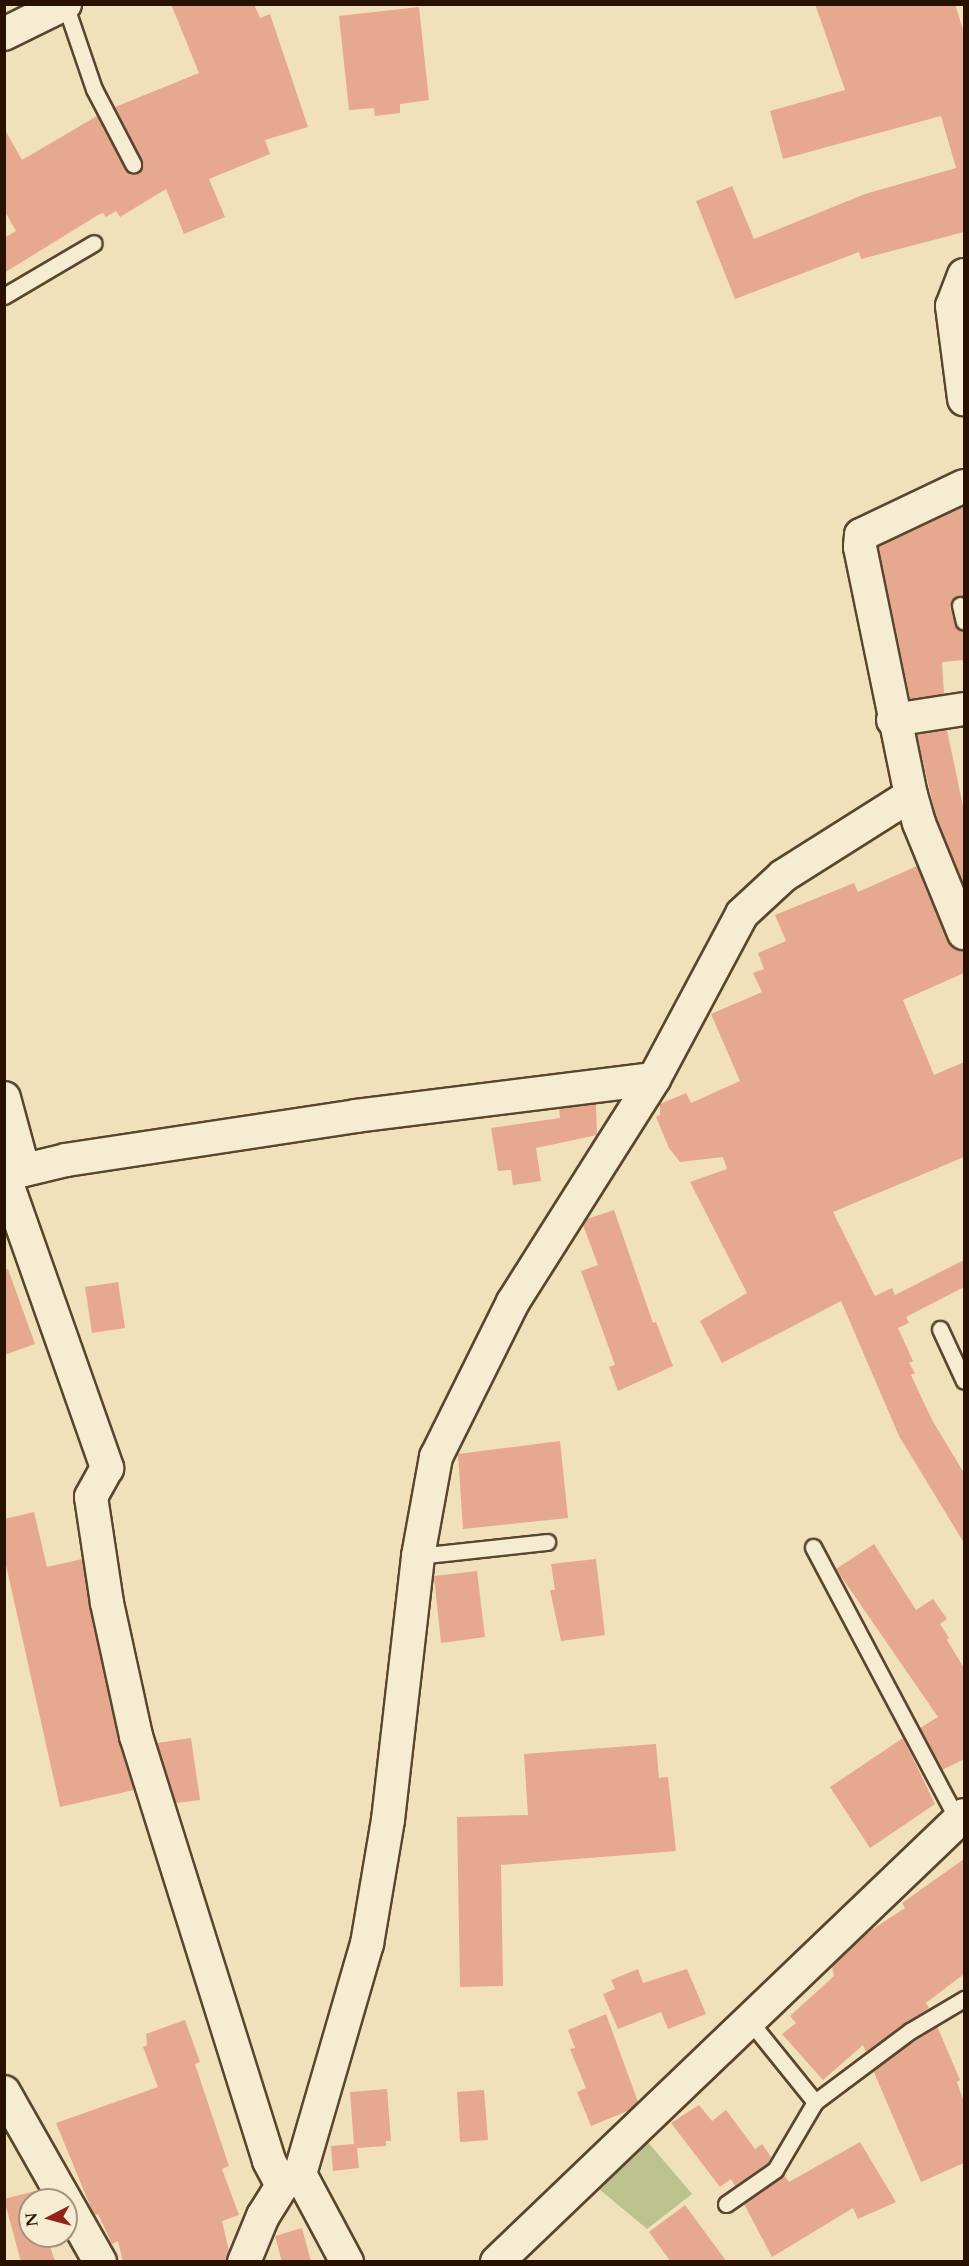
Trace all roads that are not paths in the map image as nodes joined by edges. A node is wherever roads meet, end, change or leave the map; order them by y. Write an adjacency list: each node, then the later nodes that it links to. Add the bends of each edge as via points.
1 (65, 4): 2 (street); 3 (lane, via 94,89)
2 (4, 34)
3 (133, 164)
4 (94, 243): 6 (lane)
5 (964, 275): 7 (street, via 952,306)
6 (4, 296)
7 (964, 399)
8 (964, 486): 12 (street, via 861,535 860,547)
9 (960, 605): 10 (lane)
10 (964, 622)
11 (964, 709): 12 (street)
12 (893, 720): 13 (street)
13 (911, 795): 14 (street); 15 (street, via 783,876 742,914)
14 (964, 933)
15 (654, 1079): 17 (street, via 356,1116); 22 (street, via 513,1302 457,1414 436,1457)
16 (4, 1098): 17 (street)
17 (11, 1173): 28 (street, via 107,1468 92,1497 107,1603 136,1736 269,2161)
18 (939, 1329): 19 (lane)
19 (964, 1381)
20 (547, 1542): 22 (lane)
21 (813, 1547): 23 (lane)
22 (418, 1556): 28 (street, via 388,1820 367,1944)
23 (961, 1818): 25 (street)
24 (964, 1999): 27 (lane, via 910,2031)
25 (748, 2019): 27 (lane); 33 (street)
26 (4, 2092): 30 (street)
27 (815, 2102): 29 (lane, via 776,2170)
28 (291, 2179): 31 (street, via 263,2216); 32 (street)
29 (726, 2204)
30 (100, 2262)
31 (244, 2262)
32 (347, 2262)
33 (497, 2262)

